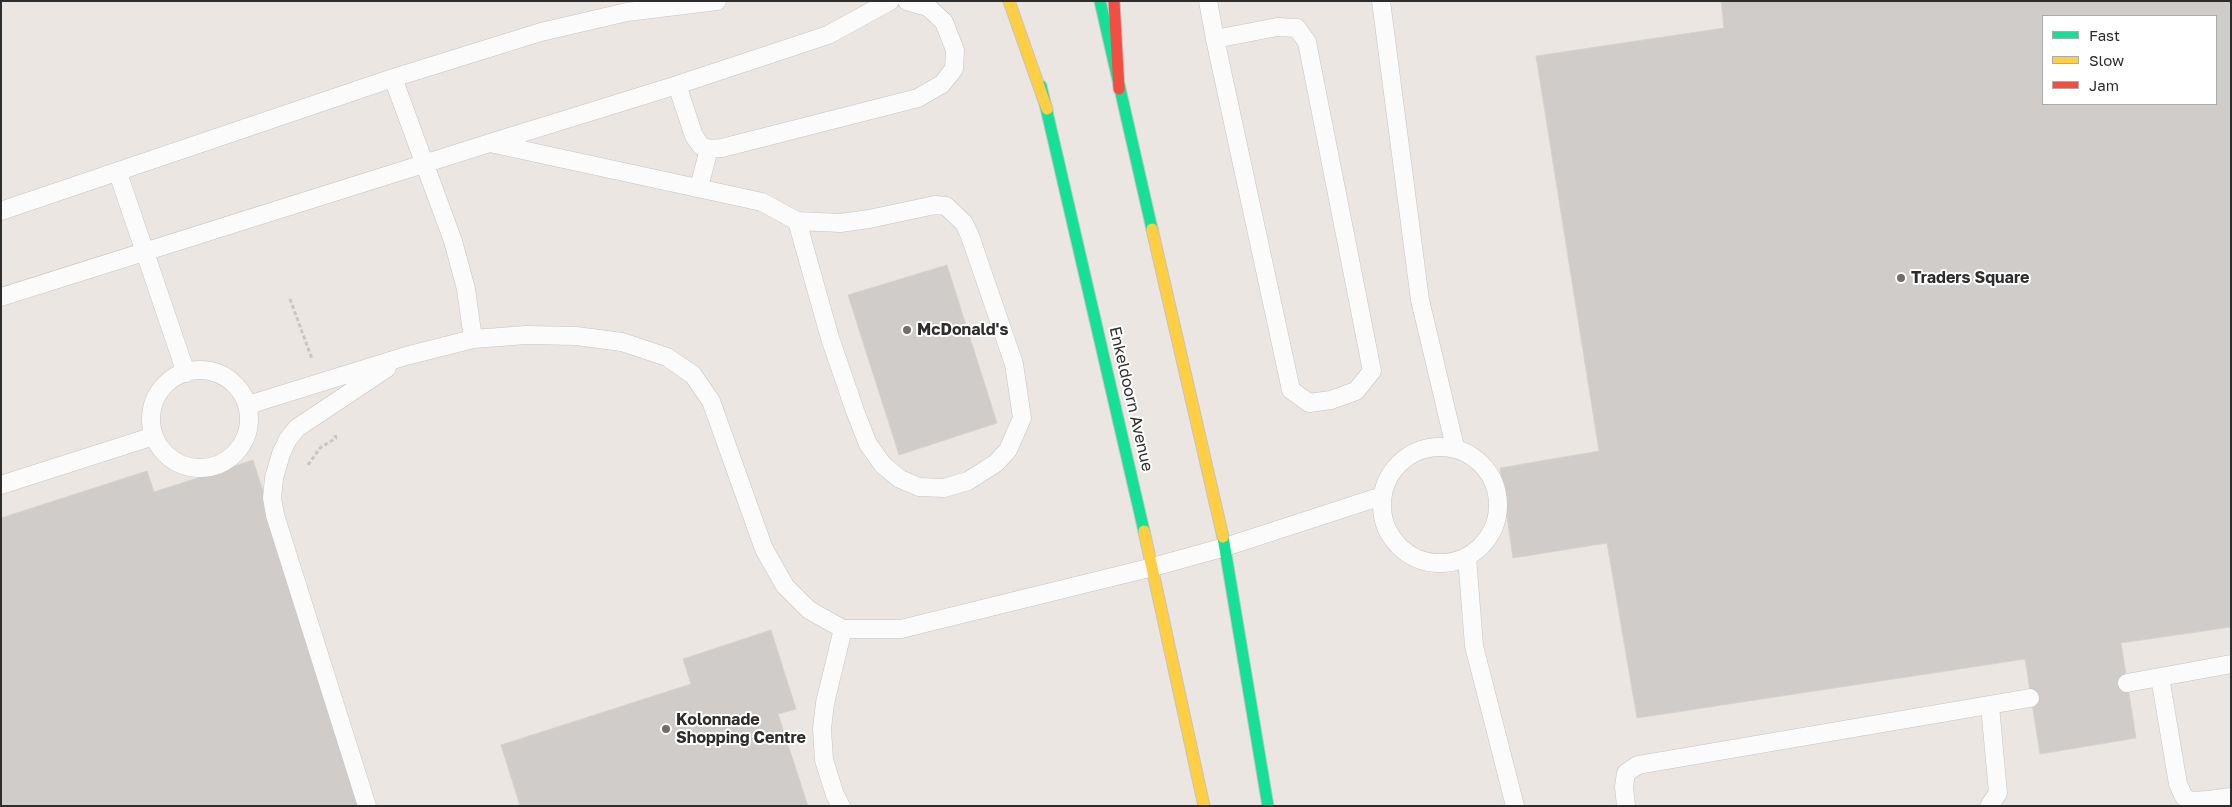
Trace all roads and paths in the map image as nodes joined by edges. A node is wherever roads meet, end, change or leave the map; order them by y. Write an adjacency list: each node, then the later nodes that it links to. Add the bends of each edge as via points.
1 (717, 1): 11 (lane, via 627,12 541,32)
2 (890, 1): 12 (lane, via 828,35)
3 (908, 1): 16 (lane, via 928,7 944,22 955,50 954,69 942,84 918,98)
4 (1009, 1): 14 (street)
5 (1021, 1): 14 (street, Enkeldoorn Avenue)
6 (1100, 1): 13 (street)
7 (1114, 1): 13 (street)
8 (1208, 1): 10 (lane)
9 (1381, 1): 32 (lane, via 1420,300)
10 (1215, 39): 10 (lane, via 1291,390 1308,403 1331,400 1356,391 1372,371 1308,42 1296,28 1277,27)
11 (393, 78): 17 (lane); 18 (lane)
12 (677, 85): 15 (lane); 16 (lane, via 694,136 701,146)
13 (1120, 89): 36 (street)
14 (1047, 109): 38 (street, Enkeldoorn Avenue)
15 (490, 142): 17 (lane); 19 (lane)
16 (709, 149): 19 (lane)
17 (424, 164): 22 (lane); 25 (lane, via 453,241 466,289)
18 (118, 173): 20 (lane); 22 (lane)
19 (699, 187): 21 (lane, via 762,202)
20 (1, 211)
21 (797, 221): 21 (lane, via 859,220 935,205 946,206 964,223 1014,364 1018,388 1022,418 1008,450 996,463 968,481 944,488 919,488 900,479 883,465 868,444 855,411)
22 (145, 253): 23 (lane); 27 (lane)
23 (1, 297)
24 (290, 299): 28 (path)
25 (473, 340): 26 (lane); 39 (lane, via 526,335 576,336 622,342 666,357 692,375 711,401 764,549 785,586 809,610)
26 (406, 356): 28 (lane); 30 (lane)
27 (186, 373): 29 (lane, via 201,370 217,373 241,392); 31 (lane, via 172,380 154,404 151,420)
28 (322, 382): 29 (lane)
29 (248, 405): 31 (lane, via 245,439 236,453 223,463 207,468 190,468 162,450)
30 (328, 407): 33 (path, via 336,438 320,448); 47 (lane, via 297,428 288,439 274,478 272,498)
31 (154, 436): 34 (lane)
32 (1455, 447): 35 (lane, via 1434,446 1415,452 1398,463 1387,478); 37 (lane, via 1473,456 1488,470 1497,488 1499,508 1494,528 1483,545)
33 (304, 471)
34 (1, 485)
35 (1382, 496): 36 (lane); 37 (lane, via 1382,514 1388,531 1398,546 1413,557 1431,563 1449,563)
36 (1225, 547): 38 (lane); 50 (street)
37 (1467, 557): 51 (lane, via 1474,646)
38 (1153, 567): 39 (lane, via 901,629); 49 (street, Enkeldoorn Avenue)
39 (843, 629): 48 (lane, via 822,729 824,760)
40 (2231, 664): 41 (lane)
41 (2160, 677): 42 (lane); 46 (lane, via 2178,784 2184,797 2191,802)
42 (2127, 683)
43 (2030, 698): 44 (lane)
44 (1990, 706): 52 (lane, via 1638,766 1626,773); 53 (lane, via 1998,793)
45 (2231, 797): 46 (lane)
46 (2208, 803)
47 (367, 806)
48 (841, 806)
49 (1204, 806)
50 (1268, 806)
51 (1515, 806)
52 (1626, 806)
53 (1990, 806)

